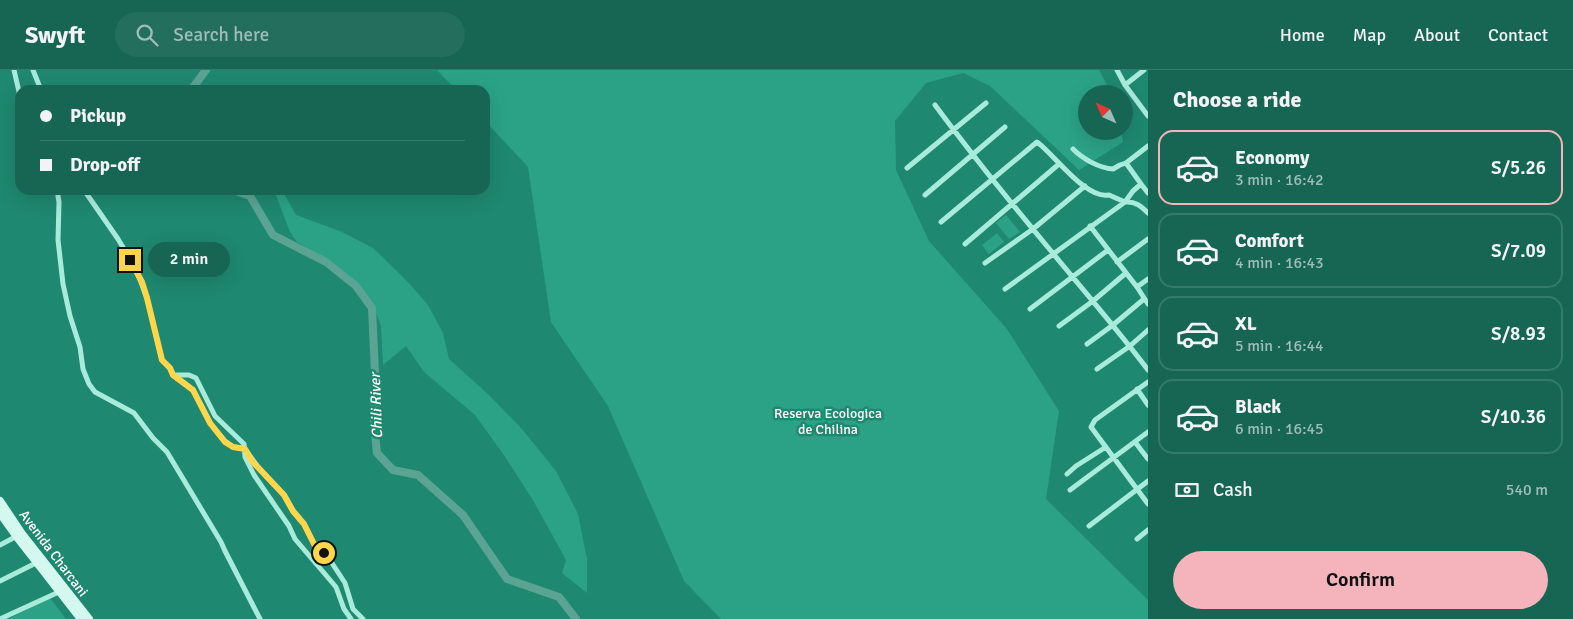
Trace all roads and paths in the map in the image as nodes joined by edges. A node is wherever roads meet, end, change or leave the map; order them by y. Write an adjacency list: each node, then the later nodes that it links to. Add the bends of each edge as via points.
1 (14, 70): 5 (street)
2 (33, 70): 6 (street)
3 (1117, 70): 7 (street)
4 (1144, 70): 7 (street)
5 (17, 85)
6 (39, 85)
7 (1125, 85)
8 (1133, 95): 11 (street)
9 (986, 103): 13 (street)
10 (935, 105): 13 (street)
11 (1147, 112)
12 (1006, 127): 16 (street)
13 (954, 130): 16 (street); 19 (street)
14 (1148, 146): 17 (street)
15 (1073, 149): 17 (street, via 1087,161 1106,168 1113,169)
16 (972, 155): 20 (street); 26 (street)
17 (1126, 163): 21 (street)
18 (1059, 164): 20 (street, via 1036,142); 22 (street); 28 (street)
19 (907, 168)
20 (992, 179): 28 (street); 30 (street)
21 (1141, 184): 23 (street); 27 (street)
22 (1085, 186): 27 (street, via 1097,194); 32 (street)
23 (1148, 193)
24 (58, 195): 82 (street, via 63,284 89,384 95,392 134,413 167,452 221,542)
25 (87, 195): 55 (street, via 136,270 147,298 160,356)
26 (925, 196)
27 (1125, 202): 29 (street, via 1138,204); 31 (street)
28 (1012, 204): 32 (street); 34 (street)
29 (1148, 213)
30 (941, 222)
31 (1090, 226): 35 (street); 36 (street)
32 (1033, 229): 36 (street); 38 (street)
33 (1148, 239): 37 (street)
34 (965, 244)
35 (1108, 250): 37 (street); 40 (street)
36 (1052, 253): 40 (street); 43 (street)
37 (1117, 262): 39 (street)
38 (986, 263)
39 (1126, 273): 42 (street); 45 (street)
40 (1073, 277): 45 (street); 47 (street)
41 (1148, 279): 42 (street)
42 (1137, 287): 44 (street)
43 (1005, 289)
44 (1144, 299): 46 (street); 48 (street)
45 (1093, 301): 48 (street); 49 (street)
46 (1148, 304)
47 (1030, 309)
48 (1113, 325): 51 (street); 52 (street)
49 (1059, 326)
50 (1148, 330): 52 (street)
51 (1087, 344)
52 (1130, 346): 53 (street); 54 (street)
53 (1097, 369)
54 (1148, 370)
55 (173, 375): 62 (street, via 193,390 210,423 225,442); 62 (street, via 196,378 215,416 244,444)
56 (1148, 382): 57 (street)
57 (1138, 390): 58 (street); 61 (street, via 1094,420 1091,427)
58 (1148, 404)
59 (1148, 432): 60 (street)
60 (1135, 442): 63 (street); 64 (street)
61 (1106, 447): 63 (street); 65 (street)
62 (245, 449): 83 (street, via 246,461 259,482 295,539 336,587); 84 (street, via 284,495 314,544 328,557 345,584 353,609)
63 (1114, 458): 67 (street); 68 (street)
64 (1148, 460)
65 (1067, 474)
66 (1148, 481): 67 (street)
67 (1137, 489): 69 (street); 71 (street)
68 (1070, 490)
69 (1148, 504)
70 (1, 507): 73 (main road, Avenida Charcani)
71 (1089, 526)
72 (1148, 530): 74 (street)
73 (20, 535): 75 (street); 76 (main road, Avenida Charcani)
74 (1137, 539)
75 (0, 545)
76 (40, 561): 77 (street); 78 (main road, Avenida Charcani)
77 (0, 581)
78 (62, 590): 79 (street); 80 (main road, Avenida Charcani); 81 (main road, Avenida Charcani)
79 (0, 619)
80 (81, 619)
81 (89, 619)
82 (260, 619)
83 (351, 619)
84 (363, 619)

